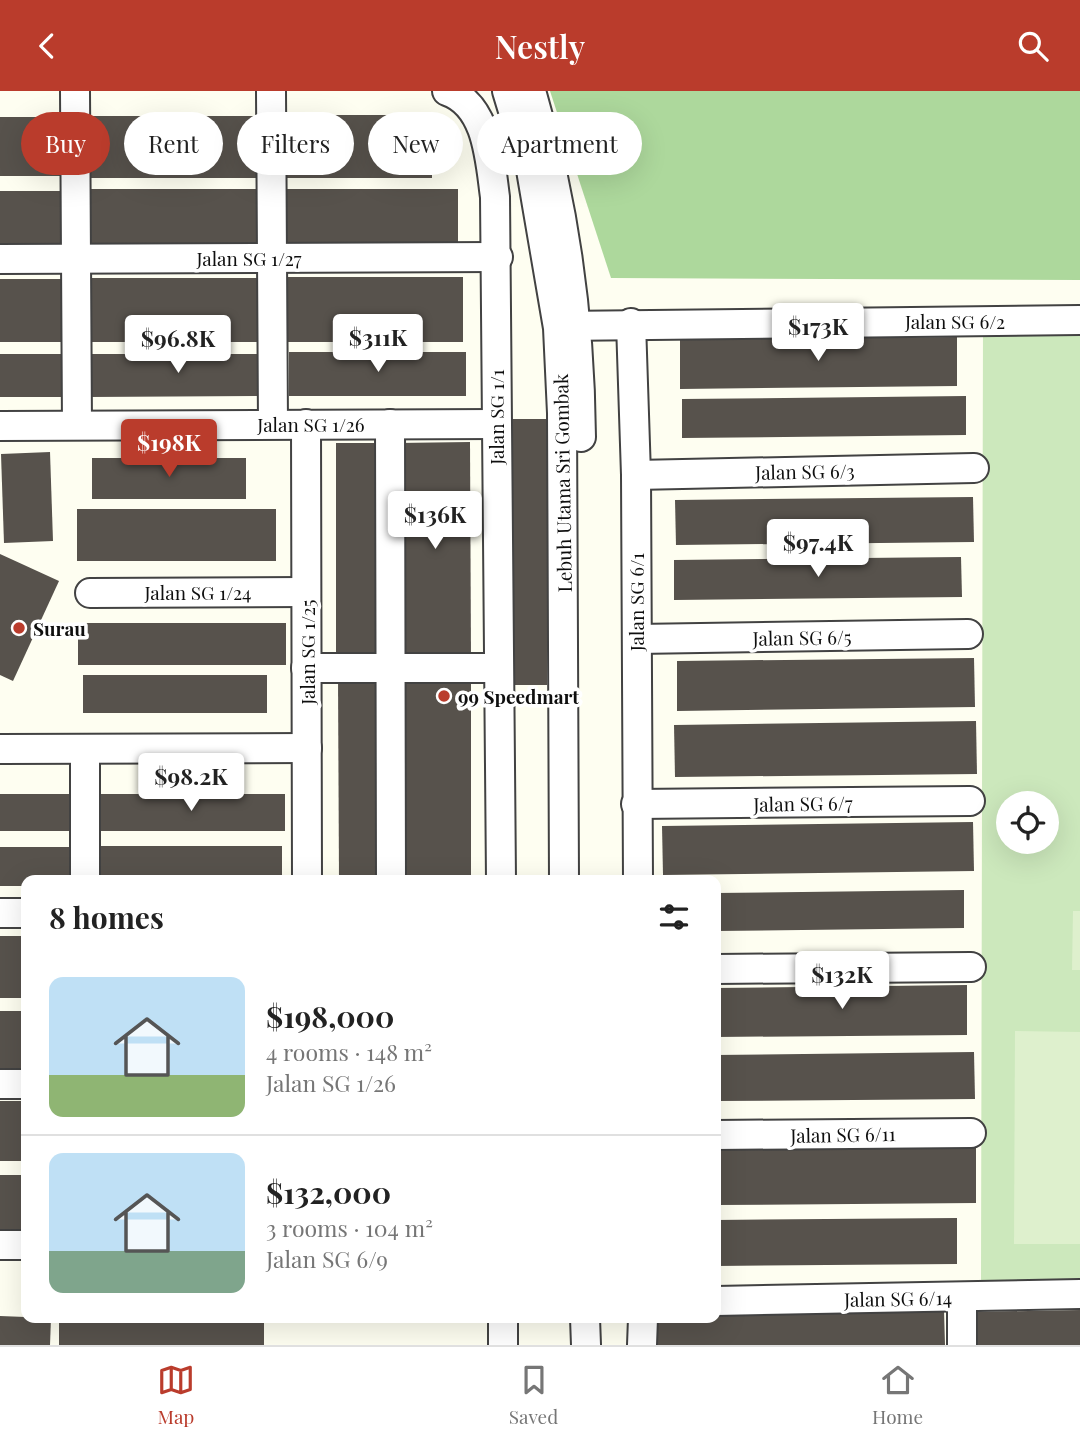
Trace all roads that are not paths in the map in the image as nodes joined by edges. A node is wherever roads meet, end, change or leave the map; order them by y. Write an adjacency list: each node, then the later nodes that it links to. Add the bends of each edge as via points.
1 (75, 91): 7 (street)
2 (271, 91): 8 (street)
3 (507, 91): 12 (street, Lebuh Utama Sri Gombak)
4 (531, 91): 12 (street, Lebuh Utama Sri Gombak, via 554,167)
5 (449, 92): 6 (street, Jalan SG 1/1, via 471,110 487,137)
6 (498, 257): 8 (street, Jalan SG 1/27); 14 (street, Jalan SG 1/1)
7 (76, 258): 8 (street, Jalan SG 1/27); 9 (street, Jalan SG 1/27); 15 (street)
8 (272, 258): 16 (street)
9 (0, 259)
10 (1080, 320): 11 (street, Jalan SG 6/2)
11 (631, 323): 12 (street, Jalan SG 6/2); 20 (street, Jalan SG 6/1)
12 (568, 325): 37 (street, Lebuh Utama Sri Gombak, via 562,441); 38 (street, Lebuh Utama Sri Gombak)
13 (390, 424): 14 (street, Jalan SG 1/26); 17 (street, Jalan SG 1/26); 27 (street)
14 (496, 424): 25 (street, Jalan SG 1/1)
15 (77, 425): 16 (street, Jalan SG 1/26); 18 (street, Jalan SG 1/26)
16 (273, 425): 17 (street, Jalan SG 1/26)
17 (306, 425): 21 (street, Jalan SG 1/25)
18 (0, 426)
19 (974, 468): 20 (street, Jalan SG 6/3)
20 (636, 475): 24 (street, Jalan SG 6/1)
21 (306, 592): 22 (street, Jalan SG 1/24); 26 (street, Jalan SG 1/25)
22 (90, 593)
23 (968, 634): 24 (street, Jalan SG 6/5)
24 (636, 639): 32 (street, Jalan SG 6/1)
25 (499, 668): 27 (street); 36 (street, Jalan SG 1/1)
26 (306, 669): 27 (street); 28 (street, Jalan SG 1/25)
27 (391, 669): 35 (street)
28 (307, 748): 30 (street); 34 (street, Jalan SG 1/25)
29 (0, 749): 30 (street)
30 (85, 749): 33 (street)
31 (970, 801): 32 (street, Jalan SG 6/7)
32 (636, 804): 39 (street, Jalan SG 6/1)
33 (85, 875)
34 (307, 875)
35 (391, 875)
36 (501, 875)
37 (564, 875)
38 (583, 875)
39 (638, 875)
40 (0, 913): 41 (street)
41 (21, 913)
42 (971, 967): 43 (street)
43 (721, 969)
44 (0, 1084): 45 (street)
45 (21, 1084)
46 (971, 1133): 47 (street, Jalan SG 6/11)
47 (721, 1135)
48 (0, 1245): 49 (street)
49 (21, 1245)
50 (1080, 1294): 51 (street, Jalan SG 6/14)
51 (962, 1297): 52 (street, Jalan SG 6/14); 61 (street)
52 (721, 1301)
53 (503, 1323): 57 (street)
54 (567, 1323): 58 (street)
55 (585, 1323): 59 (street)
56 (643, 1323): 60 (street)
57 (503, 1345)
58 (568, 1345)
59 (586, 1345)
60 (642, 1345)
61 (962, 1345)

